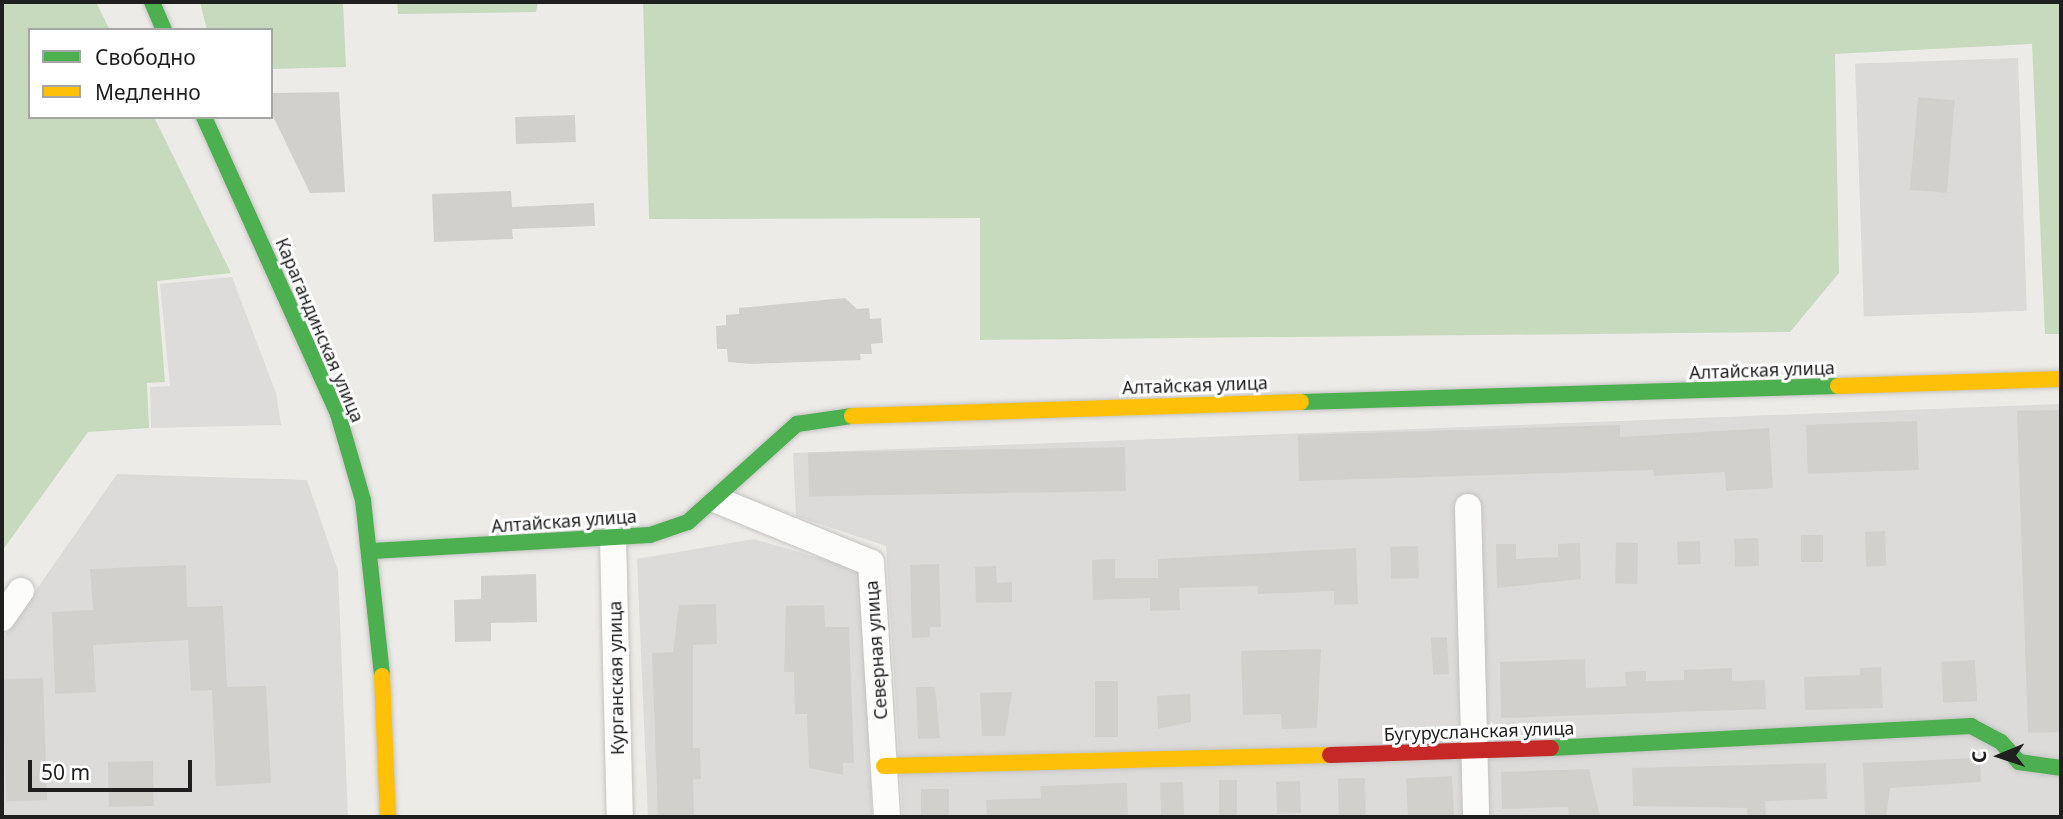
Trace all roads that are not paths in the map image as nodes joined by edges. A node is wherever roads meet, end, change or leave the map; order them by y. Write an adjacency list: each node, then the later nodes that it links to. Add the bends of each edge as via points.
1 (152, 2): 2 (street)
2 (163, 28)
3 (205, 119): 8 (street, Карагандинская улица, via 338,414)
4 (2061, 379): 5 (street, Алтайская улица, via 827,417 797,424)
5 (719, 501): 7 (street, Алтайская улица, via 688,522); 12 (street, Северная улица, via 871,563)
6 (1468, 507): 11 (street)
7 (613, 539): 8 (street, Алтайская улица); 15 (street, Курганская улица)
8 (372, 551): 14 (street, Карагандинская улица)
9 (21, 591): 10 (street)
10 (2, 618)
11 (1473, 752): 12 (street, Бугурусланская улица); 13 (street, Бугурусланская улица, via 1971,726 2001,742 2019,762); 17 (street)
12 (884, 766): 16 (street, Северная улица)
13 (2061, 768)
14 (388, 817)
15 (620, 817)
16 (887, 817)
17 (1476, 817)

